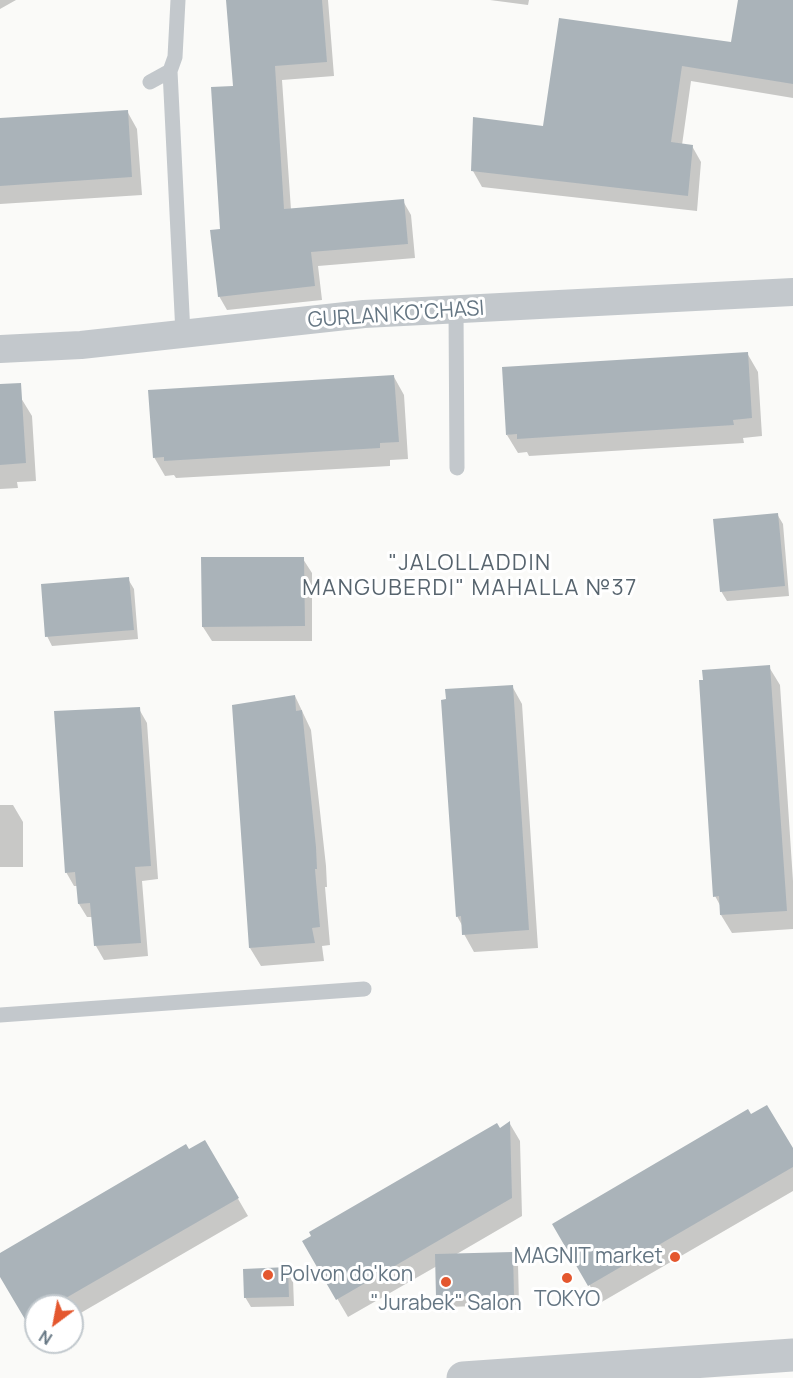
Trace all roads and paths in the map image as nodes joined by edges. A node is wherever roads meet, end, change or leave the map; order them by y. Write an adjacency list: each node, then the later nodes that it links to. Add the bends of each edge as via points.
1 (178, 0): 2 (lane, via 175,57)
2 (170, 71): 3 (lane); 6 (lane)
3 (150, 82)
4 (793, 292): 5 (street, GURLAN KO'CHASI)
5 (456, 310): 6 (street, GURLAN KO'CHASI, via 364,314); 8 (lane)
6 (183, 334): 7 (street, GURLAN KO'CHASI)
7 (0, 349)
8 (457, 468)
9 (364, 990): 10 (lane)
10 (0, 1015)
11 (793, 1355): 12 (street)
12 (463, 1378)

